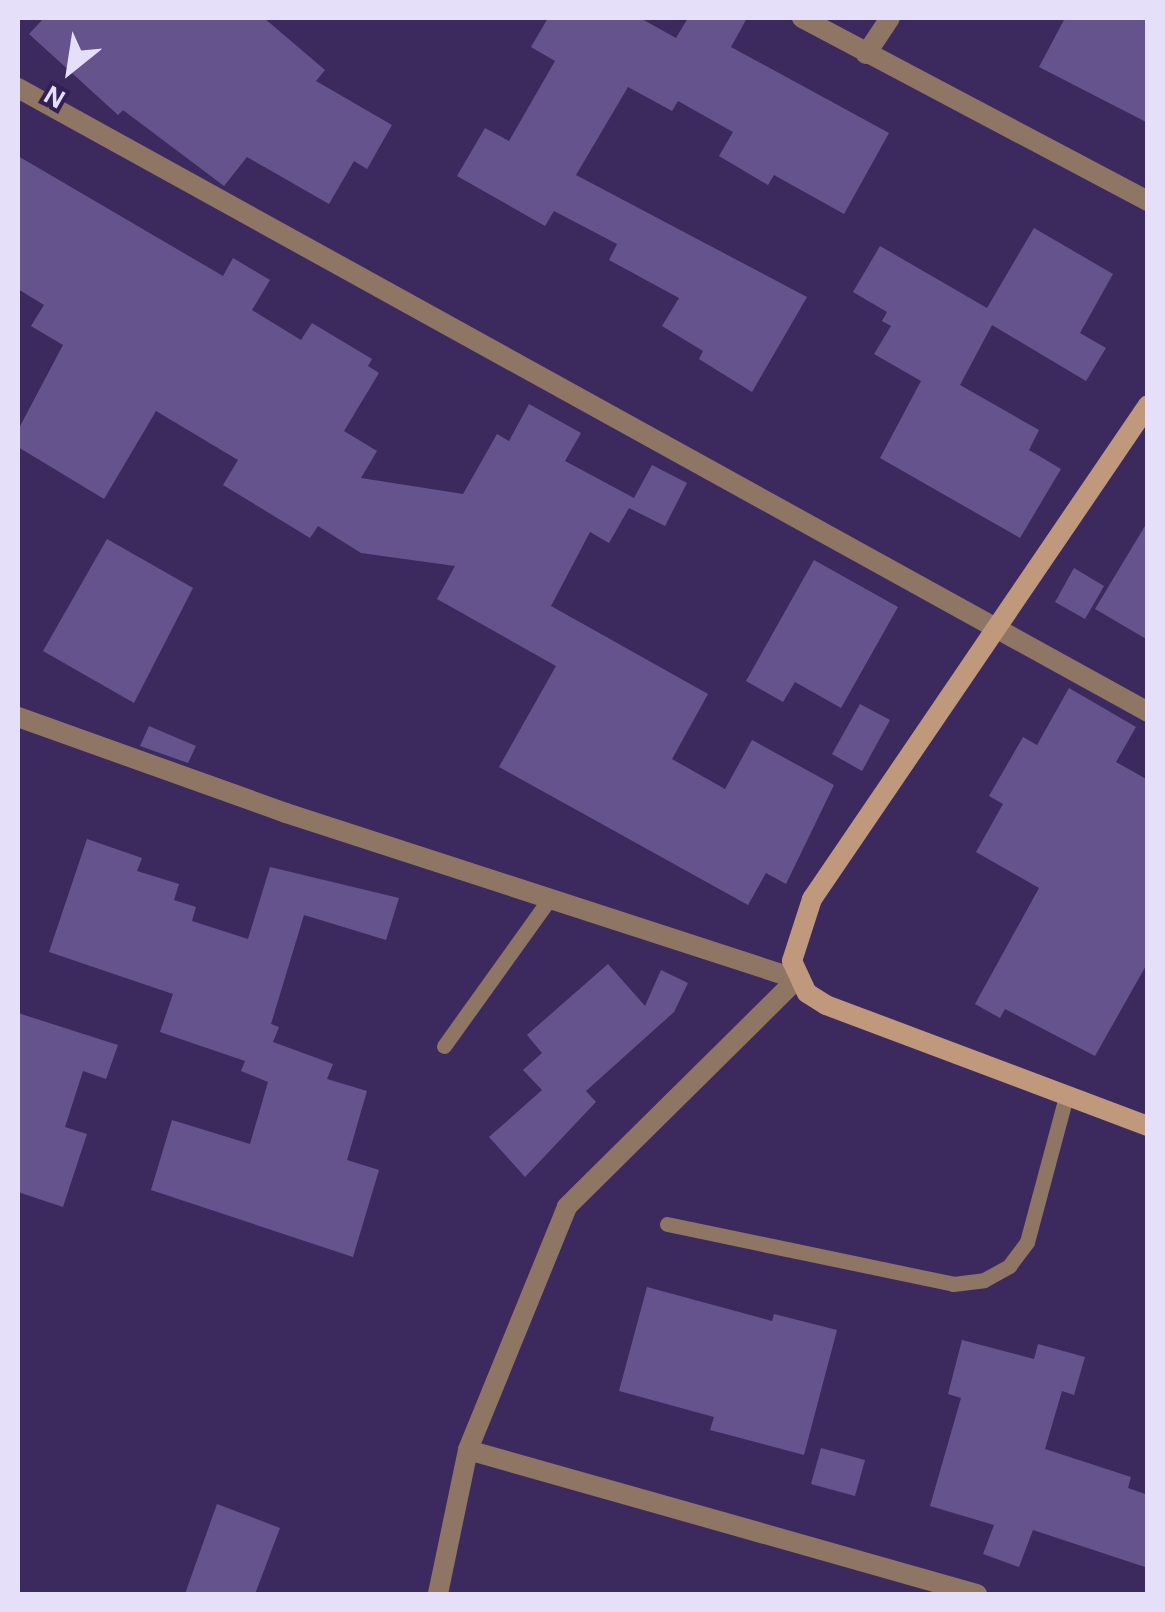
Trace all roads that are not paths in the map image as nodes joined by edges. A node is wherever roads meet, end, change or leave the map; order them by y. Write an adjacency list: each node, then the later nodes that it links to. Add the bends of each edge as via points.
1 (802, 18): 3 (street)
2 (890, 18): 3 (street)
3 (866, 54): 5 (street)
4 (18, 88): 7 (street)
5 (1148, 202)
6 (1148, 405): 7 (street)
7 (998, 631): 8 (street); 11 (street, via 812,899 796,935)
8 (1148, 712)
9 (18, 717): 10 (street)
10 (550, 898): 11 (street); 12 (lane)
11 (797, 979): 13 (street, via 826,1005); 16 (street, via 567,1207)
12 (444, 1046)
13 (1066, 1096): 14 (street); 15 (lane, via 1027,1242 1010,1266 984,1280 954,1284)
14 (1148, 1126)
15 (667, 1224)
16 (468, 1450): 17 (street); 18 (street)
17 (438, 1594)
18 (978, 1594)

